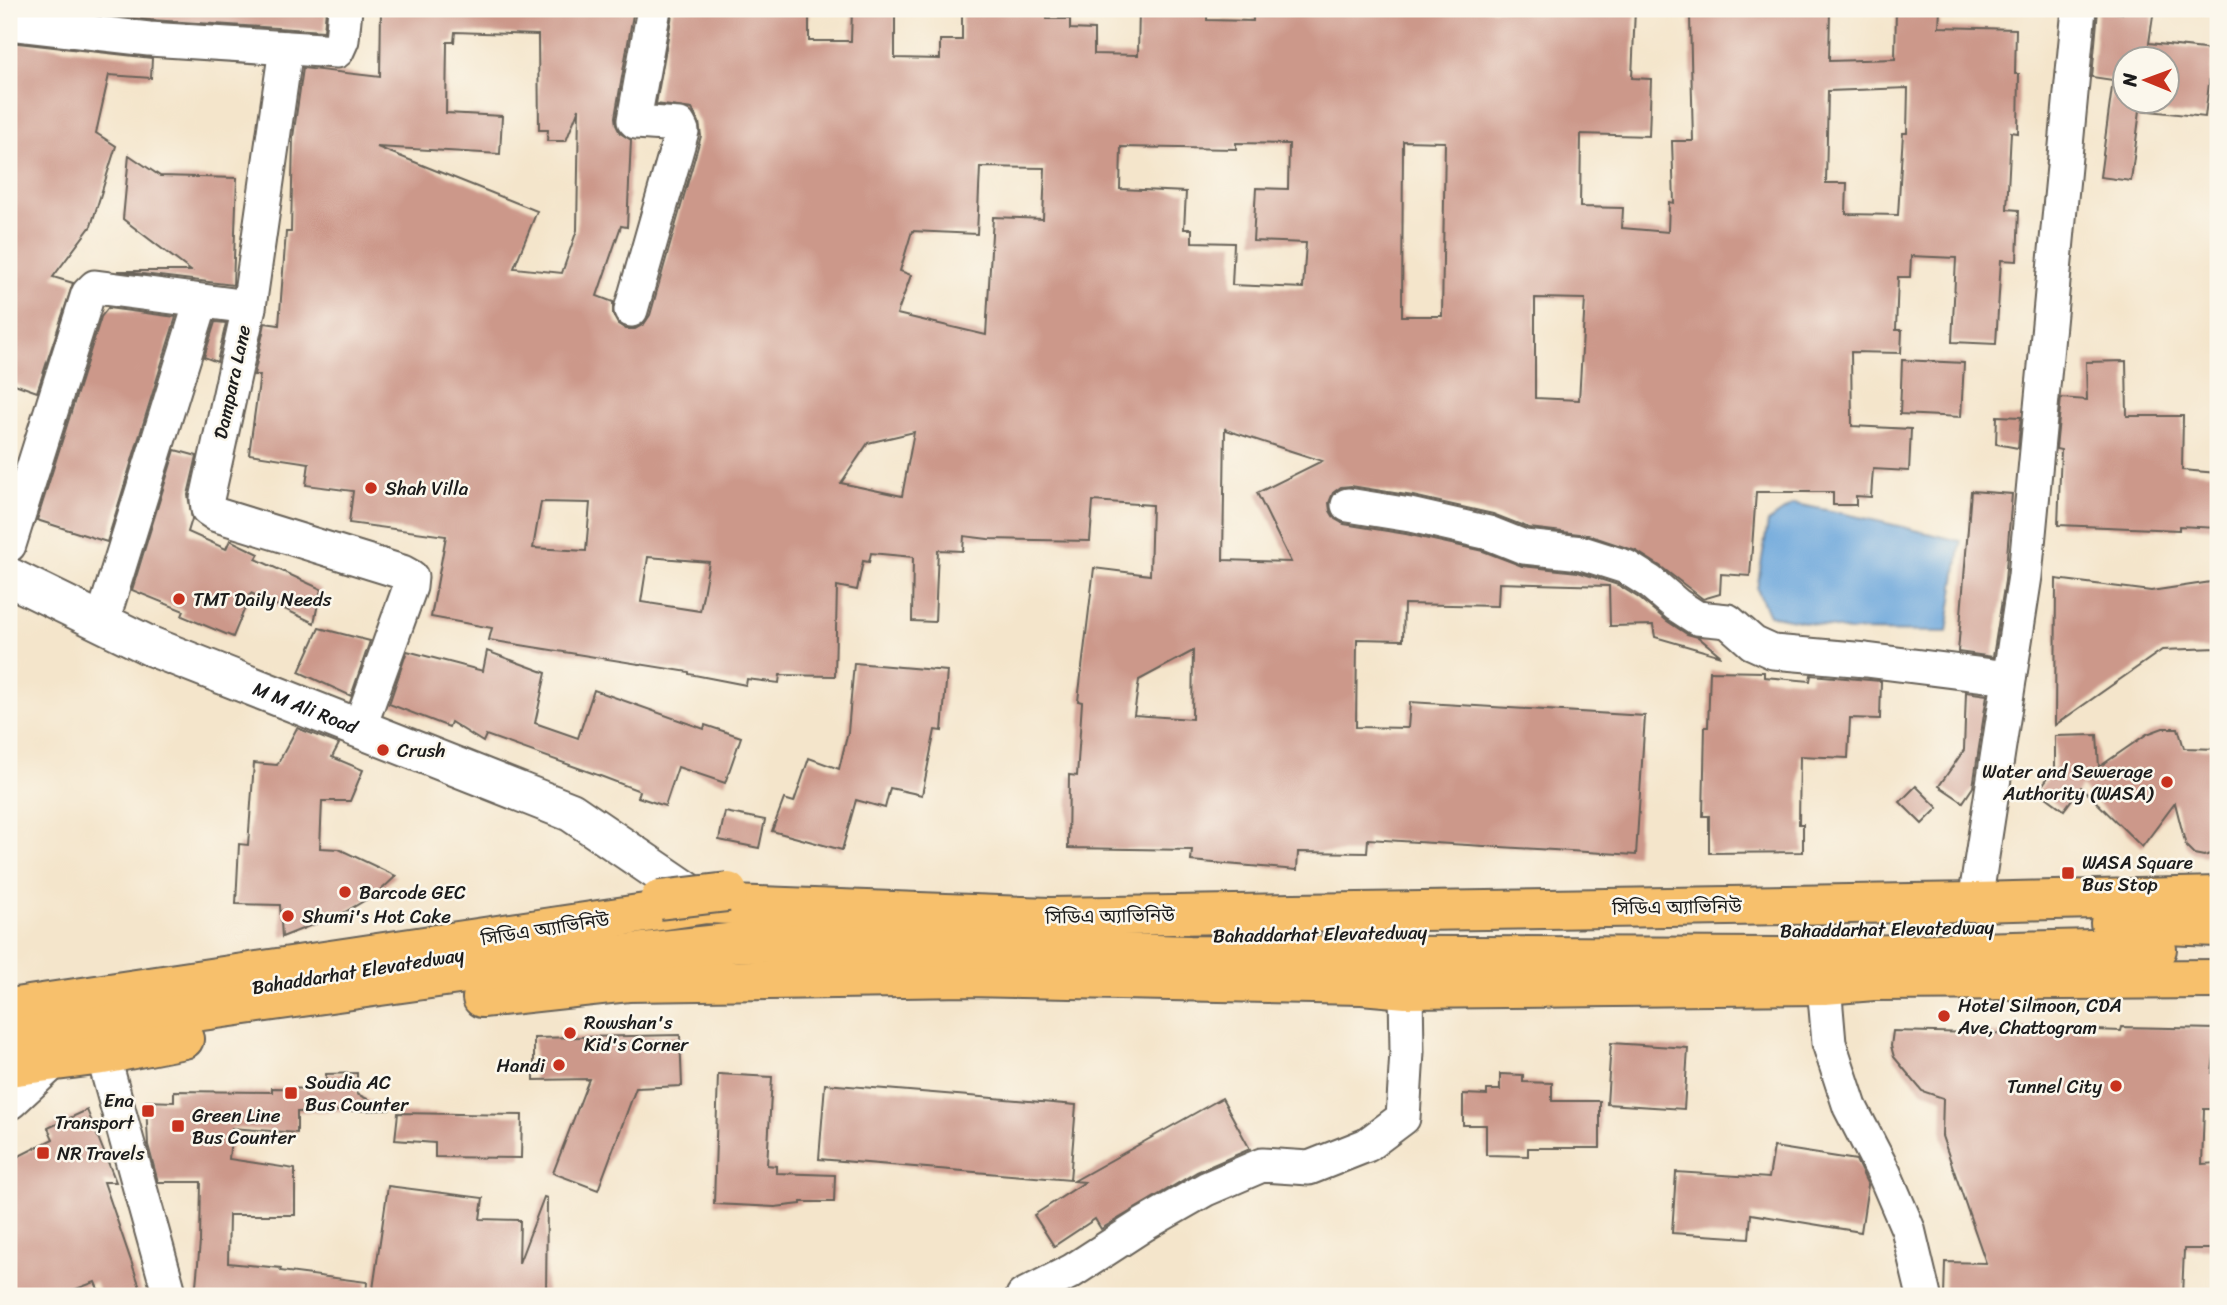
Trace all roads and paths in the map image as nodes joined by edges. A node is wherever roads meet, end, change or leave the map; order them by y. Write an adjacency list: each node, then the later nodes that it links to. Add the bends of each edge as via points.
1 (345, 9): 5 (street, via 337,51)
2 (654, 9): 8 (street, via 634,120 672,123 682,131)
3 (2079, 9): 13 (street, via 2025,576)
4 (9, 23): 5 (street)
5 (286, 48): 7 (street)
6 (201, 302): 7 (street, Dampara Lane); 10 (street, Dampara Lane, via 95,287 88,294); 12 (street)
7 (248, 307): 14 (street, Dampara Lane, via 208,509 411,577)
8 (631, 310)
9 (1348, 505): 13 (street, via 1463,527 1524,547 1582,554 1626,567 1697,618 1728,621 1753,643 1773,652)
10 (9, 545)
11 (9, 577): 12 (street, M M Ali Road)
12 (102, 622): 14 (street, M M Ali Road, via 150,646)
13 (2009, 678): 17 (street)
14 (359, 729): 16 (street, M M Ali Road, via 571,812)
15 (2218, 896): 17 (highway)
16 (717, 898): 18 (highway); 24 (highway, bridge, via 574,909); 26 (highway, সিডিএ অ্যাভিনিউ)
17 (1975, 902): 18 (highway)
18 (1904, 903): 19 (highway)
19 (2020, 925): 20 (highway, Bahaddarhat Elevatedway, via 2134,922); 27 (highway, Bahaddarhat Elevatedway, via 1759,932 1190,936 751,918 546,942)
20 (2218, 927)
21 (2218, 953): 28 (highway, Bahaddarhat Elevatedway, via 2131,948 1783,957 1190,955 738,942 551,962)
22 (2218, 979): 23 (highway)
23 (1824, 985): 25 (highway); 35 (street, via 1829,1043 1850,1107 1908,1229)
24 (9, 986)
25 (1406, 989): 29 (highway, via 967,977 628,982 264,1022); 34 (street, via 1403,1118 1367,1145 1309,1168 1262,1164 1206,1189)
26 (9, 1008)
27 (9, 1020)
28 (9, 1038)
29 (103, 1055): 30 (highway); 33 (street)
30 (51, 1061): 31 (highway); 32 (street)
31 (9, 1067)
32 (9, 1100)
33 (170, 1296)
34 (1023, 1296)
35 (1924, 1296)

